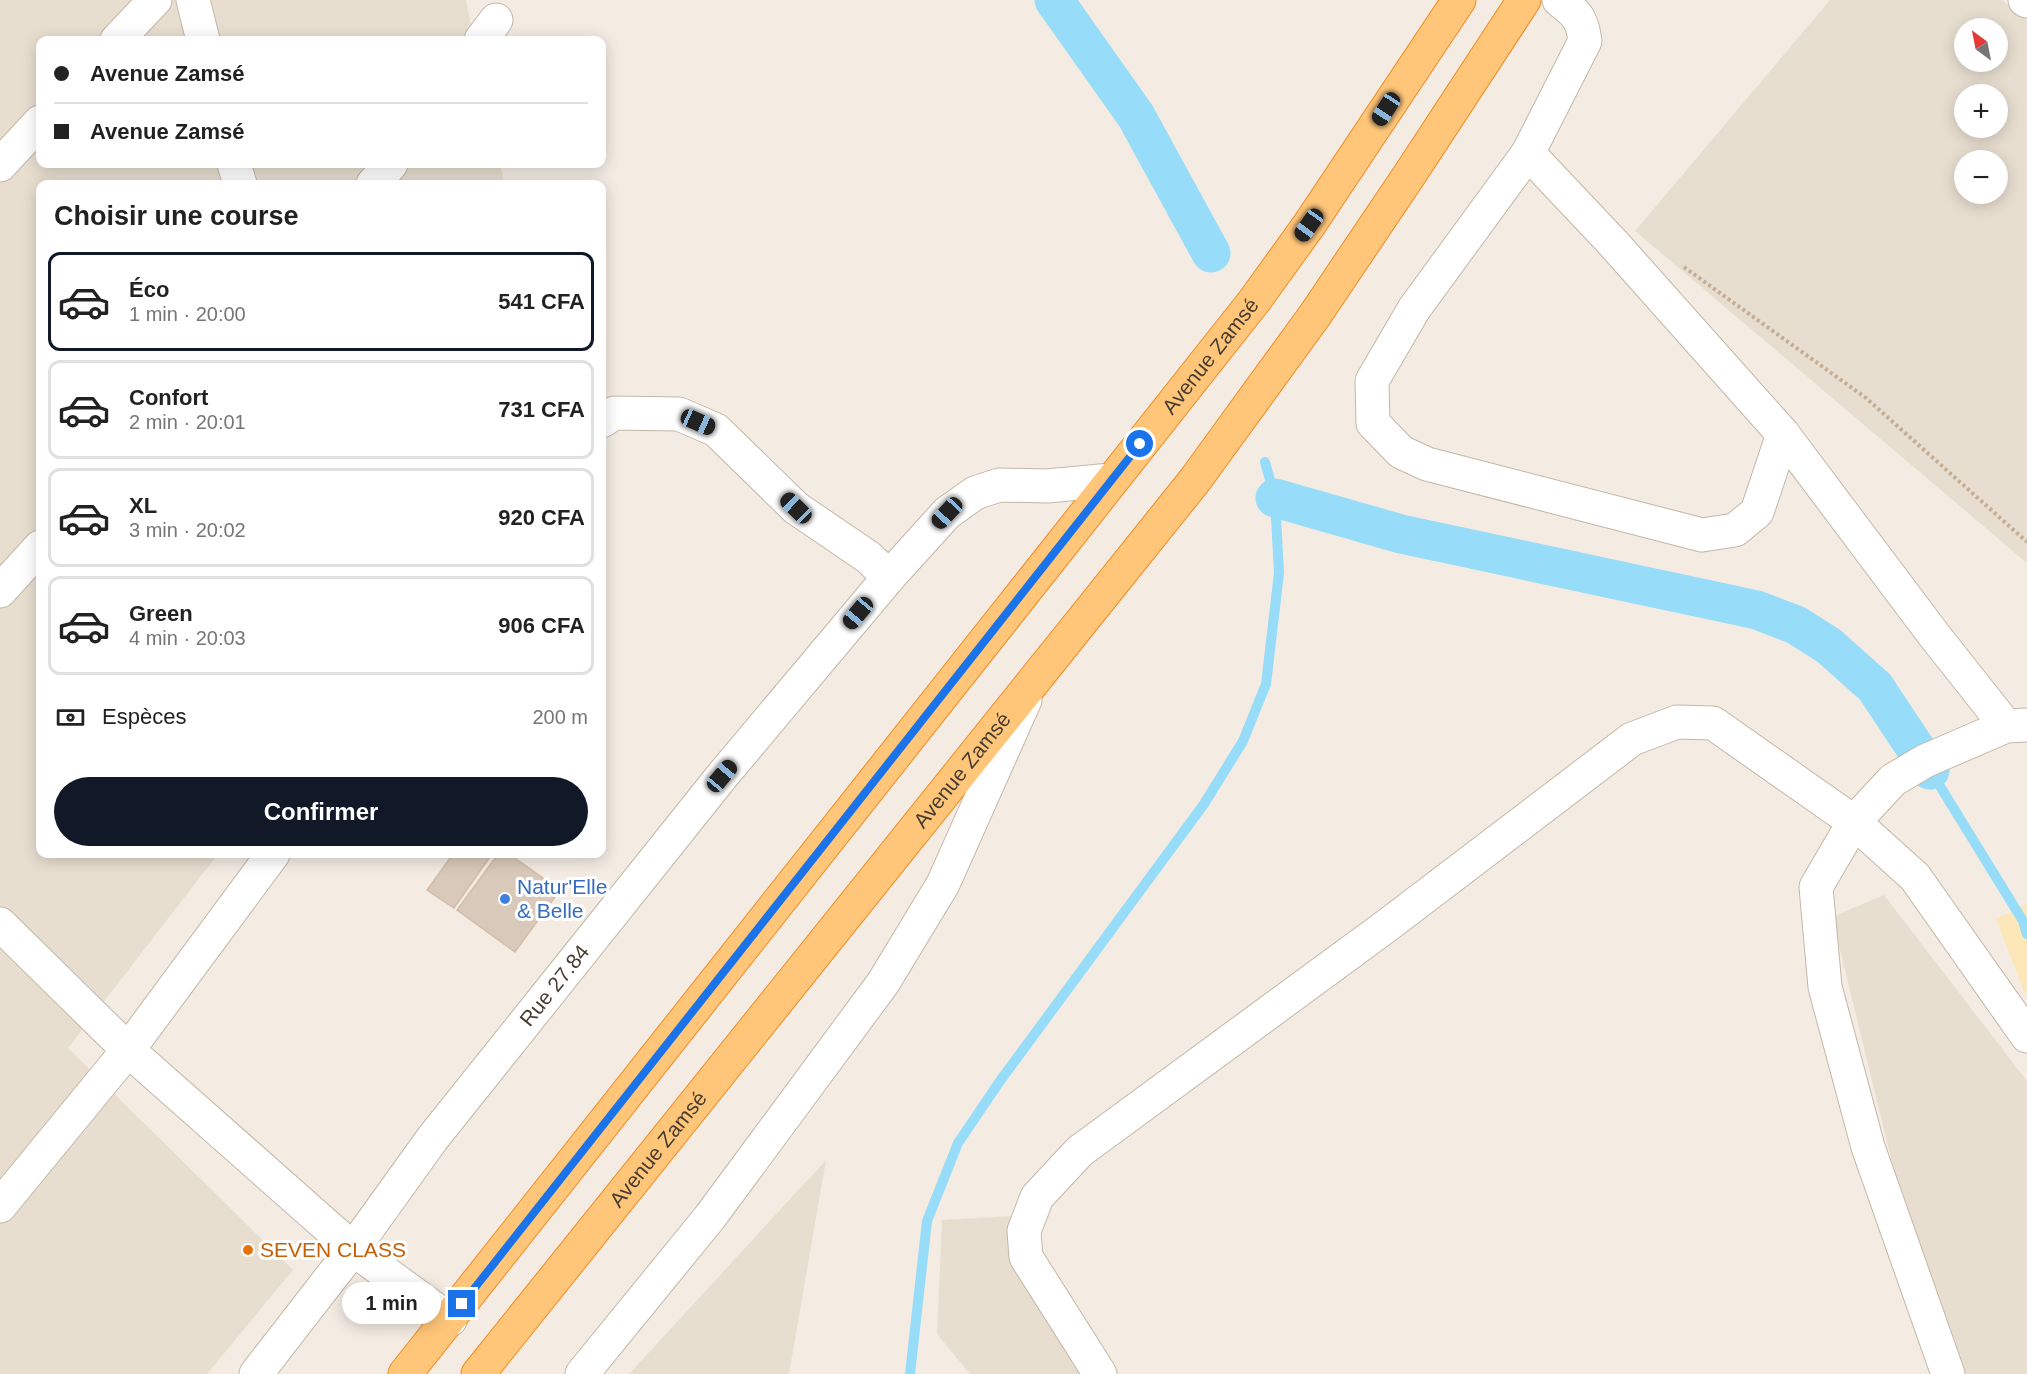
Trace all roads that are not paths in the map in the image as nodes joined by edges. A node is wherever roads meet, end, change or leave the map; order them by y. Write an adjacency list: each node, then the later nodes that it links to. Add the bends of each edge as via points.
1 (155, 0): 6 (street)
2 (193, 0): 7 (street)
3 (1459, 0): 15 (highway, Avenue Zamsé, via 1255,300)
4 (1524, 0): 19 (highway, Avenue Zamsé, via 1308,324 1195,480)
5 (1559, 0): 9 (street, via 1583,24 1585,41)
6 (121, 36)
7 (202, 36)
8 (36, 126): 10 (street)
9 (1528, 153): 14 (street); 14 (street, via 1414,309 1372,381 1373,423 1401,452 1427,464 1701,535 1735,530 1758,512)
10 (0, 165)
11 (387, 168): 12 (street)
12 (377, 180)
13 (606, 418): 17 (street, via 614,413 679,414 716,430 796,508 868,557)
14 (1784, 434): 20 (street, via 1934,635)
15 (1111, 480): 17 (street, Rue 27.84, via 1047,486 999,485 975,493 947,513); 28 (highway, Avenue Zamsé)
16 (36, 551): 18 (street)
17 (889, 577): 27 (street, Rue 27.84, via 722,776 432,1139)
18 (0, 591)
19 (1033, 683): 31 (highway, Avenue Zamsé); 32 (street, via 943,884 883,983 710,1217)
20 (2016, 726): 21 (street, via 1925,761 1893,780)
21 (1854, 822): 24 (street, via 1915,877); 33 (street, via 1713,723 1677,722 1632,739 1080,1151 1037,1197 1024,1231 1026,1257); 34 (street, via 1816,888 1825,987 1868,1147)
22 (270, 858): 25 (street)
23 (0, 924): 25 (street)
24 (2027, 1036)
25 (128, 1050): 26 (street); 27 (street)
26 (0, 1206)
27 (353, 1249): 28 (street); 29 (street, Rue 27.84)
28 (450, 1320): 30 (highway, Avenue Zamsé)
29 (256, 1374)
30 (405, 1374)
31 (478, 1374)
32 (582, 1374)
33 (1100, 1374)
34 (1948, 1374)

